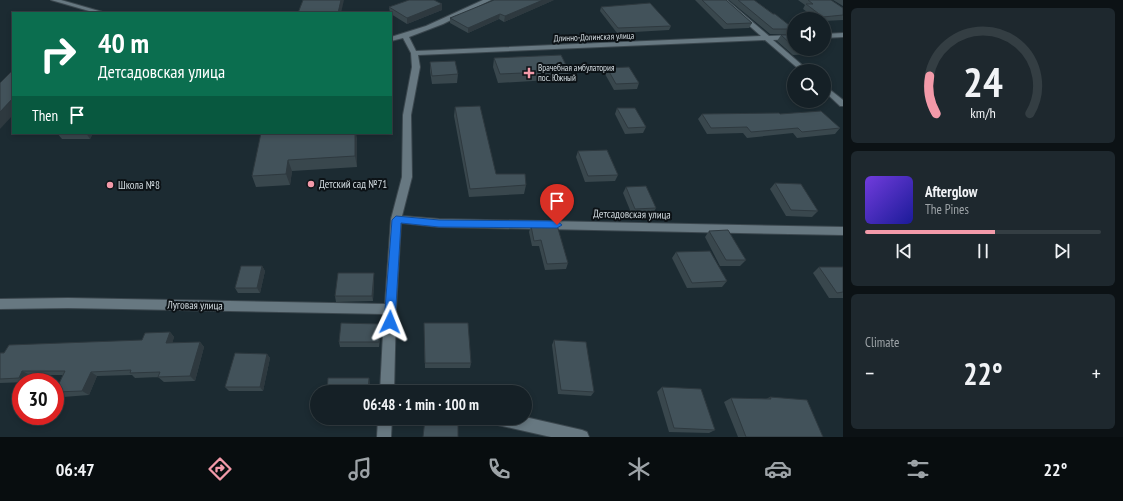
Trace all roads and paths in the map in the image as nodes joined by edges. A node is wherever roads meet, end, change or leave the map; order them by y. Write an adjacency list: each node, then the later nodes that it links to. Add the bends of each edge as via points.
1 (54, 0): 4 (street)
2 (488, 0): 6 (street)
3 (723, 0): 9 (street)
4 (99, 12)
5 (843, 35): 7 (street)
6 (405, 36): 10 (street); 11 (street)
7 (831, 36)
8 (787, 37): 9 (street, Длинно-Долинская улица)
9 (767, 38): 11 (street, Длинно-Долинская улица); 12 (street)
10 (392, 39)
11 (414, 53): 15 (street, via 416,67 406,115 407,177)
12 (797, 64)
13 (831, 93): 14 (street)
14 (843, 104)
15 (396, 220): 16 (street, Детсадовская улица); 18 (street)
16 (843, 231)
17 (0, 304): 18 (street, Луговая улица)
18 (390, 309): 19 (street)
19 (388, 385)
20 (385, 425): 22 (street)
21 (529, 425): 23 (street)
22 (384, 437)
23 (582, 437)

